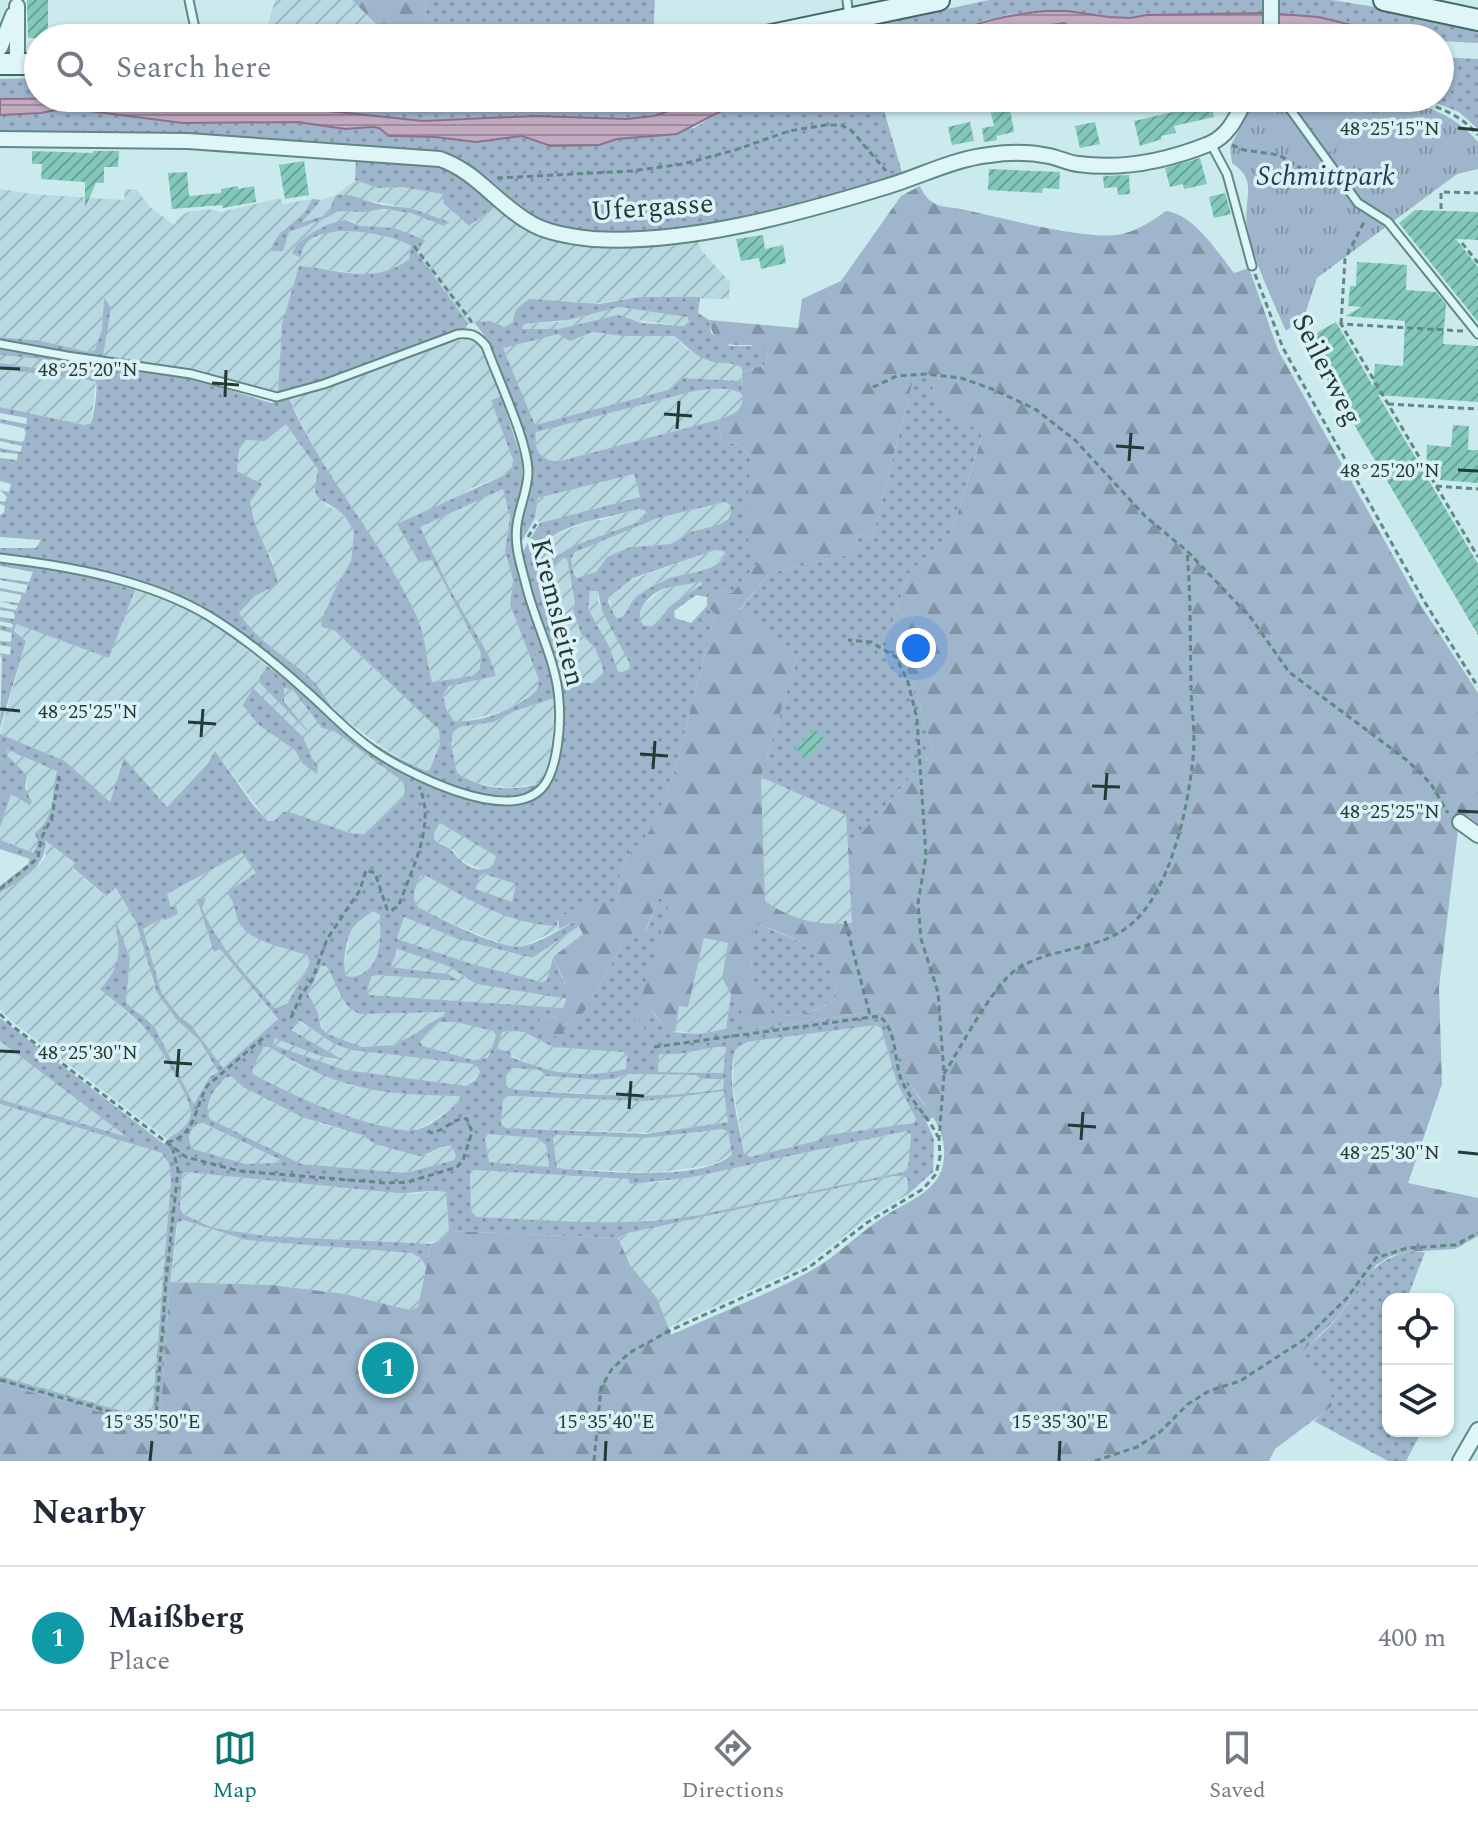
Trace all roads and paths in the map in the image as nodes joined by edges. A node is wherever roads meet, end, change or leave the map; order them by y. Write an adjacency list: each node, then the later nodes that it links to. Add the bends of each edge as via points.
1 (189, 0): 8 (lane)
2 (939, 0): 6 (main road)
3 (1271, 0): 10 (street)
4 (1384, 0): 7 (main road)
5 (18, 3): 11 (street); 12 (street)
6 (848, 10): 9 (main road)
7 (1478, 20)
8 (194, 24)
9 (802, 24)
10 (1271, 24)
11 (0, 48)
12 (18, 64)
13 (1238, 112): 18 (street)
14 (1292, 112): 22 (lane)
15 (1451, 112): 16 (path)
16 (1478, 135)
17 (0, 139): 19 (street, Ufergasse, via 188,141 414,156 456,164)
18 (1214, 142): 20 (street, Ufergasse, via 1128,165 990,154); 22 (path, via 1279,155); 28 (lane)
19 (477, 179): 20 (street, Ufergasse, via 534,225 560,234 624,240 764,220); 20 (path, via 683,164 789,131 841,125)
20 (896, 184)
21 (1478, 193): 23 (path, via 1441,192)
22 (1358, 203): 24 (lane)
23 (1441, 209)
24 (1370, 210): 29 (path, via 1345,259); 31 (lane, via 1388,222)
25 (1462, 243): 27 (path)
26 (414, 246): 30 (path, via 471,321)
27 (1478, 263)
28 (1252, 266): 42 (path, Seilerweg, via 1283,348)
29 (1341, 324): 31 (path); 34 (path)
30 (470, 333): 32 (lane, via 277,397 191,374); 43 (lane, Kremsleiten, via 486,346 527,459 516,539 556,680 555,753 541,789 518,800 478,797)
31 (1477, 333)
32 (0, 344)
33 (873, 387): 38 (path, via 897,376 961,378 1035,409 1075,440 1145,516)
34 (1388, 404): 35 (path); 36 (path)
35 (1478, 409)
36 (1436, 486): 37 (path); 39 (path)
37 (1478, 489)
38 (1187, 551): 45 (path, via 1251,618 1289,672 1408,761 1431,784 1451,818); 54 (path, via 1193,756 1165,877 1150,907 1125,930 1017,969)
39 (1478, 557)
40 (0, 558): 43 (lane, Kremsleiten, via 109,577 208,616 374,751)
41 (848, 640): 54 (path, via 871,642 896,657 917,719 926,856 918,903 921,939 938,992)
42 (1478, 687)
43 (413, 773): 51 (path, via 426,812 399,905 387,909 375,873 366,870)
44 (59, 776): 47 (path, via 38,858)
45 (1460, 822): 46 (street)
46 (1478, 835)
47 (0, 889)
48 (845, 921): 50 (path)
49 (0, 1014): 57 (path)
50 (870, 1015): 53 (path); 56 (path, via 886,1021 901,1078)
51 (291, 1018)
52 (263, 1038): 57 (path, via 208,1085 190,1126)
53 (654, 1047)
54 (944, 1074): 56 (path)
55 (427, 1129): 58 (path, via 438,1132 460,1118 467,1119 472,1132 457,1167 408,1182 239,1171)
56 (939, 1139): 62 (path, via 936,1174 923,1189 808,1268 629,1353 601,1388)
57 (167, 1142): 58 (path)
58 (173, 1150): 60 (path, via 178,1170 156,1418 150,1423)
59 (1478, 1233): 63 (path, via 1455,1245 1407,1248 1376,1258 1339,1307 1305,1339 1240,1381 1188,1404 1137,1447)
60 (0, 1380)
61 (1478, 1430): 64 (street)
62 (594, 1461)
63 (1095, 1461)
64 (1460, 1461)

